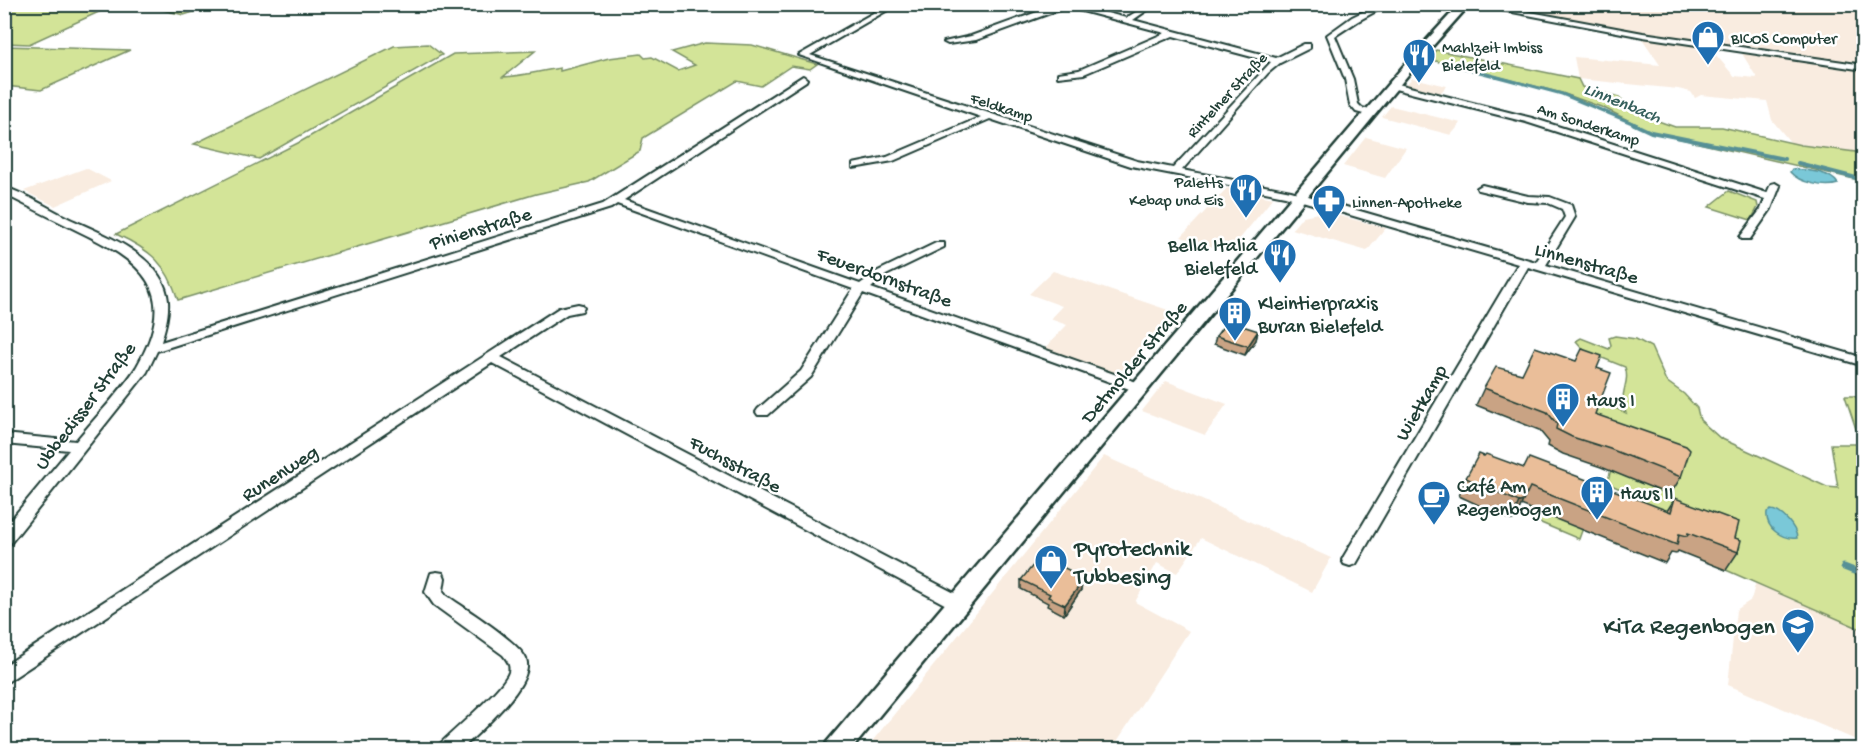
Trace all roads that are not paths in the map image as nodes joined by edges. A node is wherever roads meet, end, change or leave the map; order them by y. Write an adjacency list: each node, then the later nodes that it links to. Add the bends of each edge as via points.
1 (895, 4): 19 (street, Feldkamp, via 803,55)
2 (1386, 4): 18 (street, via 1331,35 1349,79 1354,105)
3 (1466, 4): 16 (street, Detmolder Straße)
4 (1473, 4): 12 (street, via 1654,37)
5 (1065, 5): 7 (street); 9 (street, via 973,38)
6 (1154, 5): 7 (street)
7 (1127, 21): 8 (street)
8 (1172, 33): 11 (street); 13 (street, via 1081,72)
9 (948, 42)
10 (1307, 46): 11 (street, Rintelner Straße)
11 (1277, 61): 21 (street, Rintelner Straße)
12 (1863, 68)
13 (1061, 75)
14 (803, 79): 17 (street, Pinienstraße)
15 (774, 84): 17 (street)
16 (1394, 86): 18 (street, Detmolder Straße); 26 (street, Am Sonderkamp, via 1519,117)
17 (791, 87): 27 (street, Pinienstraße)
18 (1371, 113): 25 (street, Detmolder Straße)
19 (988, 117): 20 (street, via 890,159); 21 (street, Feldkamp, via 1135,164)
20 (857, 166)
21 (1174, 172): 25 (street, Feldkamp)
22 (1774, 186): 26 (street)
23 (1482, 188): 30 (street, Wietkamp, via 1568,207 1570,217)
24 (4, 190): 33 (street, Ubbedisser Straße, via 102,237 147,267 161,305 162,320)
25 (1300, 197): 30 (street, Linnenstraße); 36 (street, Detmolder Straße)
26 (1771, 198): 28 (street)
27 (617, 201): 31 (street, Feuerdornstraße); 33 (street, Pinienstraße)
28 (1746, 237)
29 (940, 245): 31 (street, via 882,273)
30 (1531, 266): 35 (street, Linnenstraße); 41 (street, Wietkamp)
31 (861, 288): 36 (street, Feuerdornstraße); 37 (street, via 850,299 806,374)
32 (578, 308): 34 (street, Runenweg, via 563,311)
33 (154, 348): 39 (street, Ubbedisser Straße, via 124,394)
34 (492, 358): 43 (street, Fuchsstraße); 44 (street, Runenweg)
35 (1863, 362)
36 (1140, 388): 43 (street, Detmolder Straße)
37 (764, 412)
38 (4, 439): 39 (street)
39 (80, 446): 40 (street, Ubbedisser Straße)
40 (4, 540)
41 (1350, 560)
42 (437, 578): 45 (street, via 434,592 440,600 509,650 518,661 518,674 506,692)
43 (960, 604): 46 (street, Detmolder Straße)
44 (4, 676)
45 (447, 750)
46 (836, 750)

